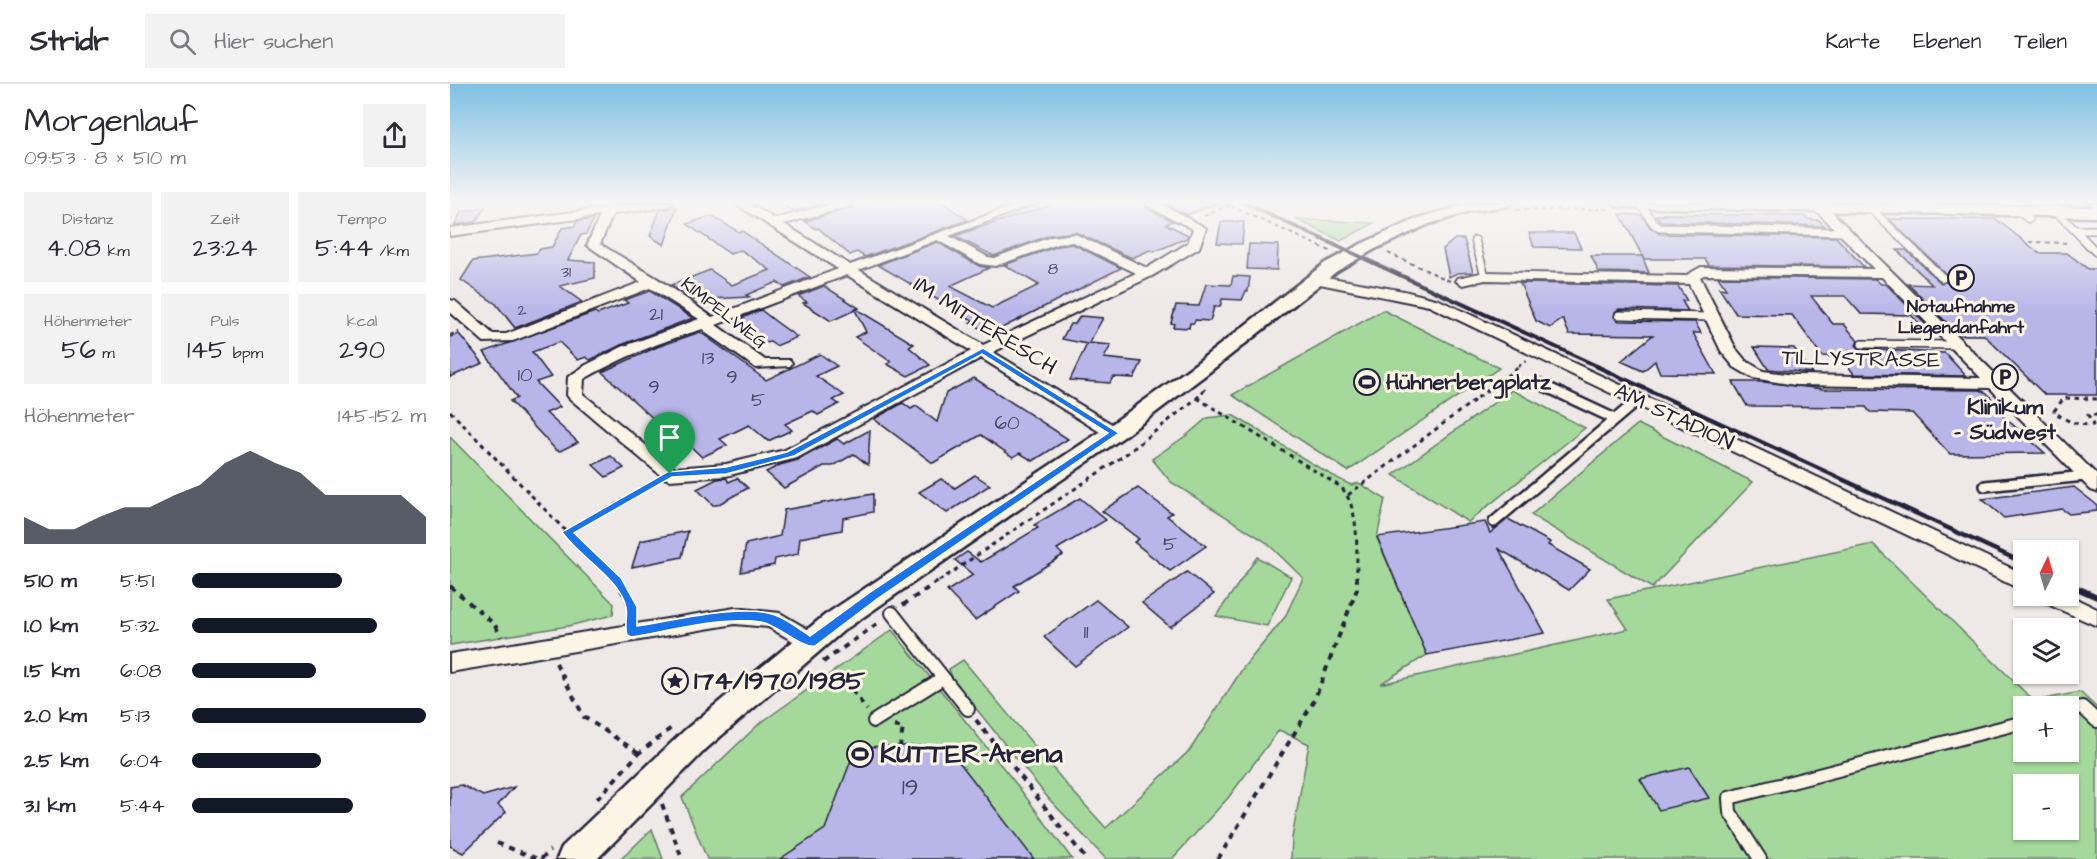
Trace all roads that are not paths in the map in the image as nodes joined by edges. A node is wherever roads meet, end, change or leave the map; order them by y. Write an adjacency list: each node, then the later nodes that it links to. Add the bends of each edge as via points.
1 (596, 239): 23 (street, KIMPELWEG, via 593,245)
2 (801, 239): 15 (street, IM MITTERESCH)
3 (927, 239): 15 (street)
4 (946, 239): 5 (street, via 985,261 995,262)
5 (1064, 239)
6 (1077, 239): 16 (street)
7 (1196, 239): 16 (street, via 1194,245)
8 (1384, 239): 20 (street, via 1342,260)
9 (1851, 239): 17 (street)
10 (1902, 239): 19 (lane)
11 (2085, 239): 13 (lane)
12 (1475, 240): 18 (lane)
13 (2097, 252): 14 (lane, via 2091,254)
14 (2097, 259)
15 (850, 269): 27 (street); 30 (street, IM MITTERESCH)
16 (1147, 273): 30 (street)
17 (1885, 273): 21 (street, via 1701,272); 29 (street)
18 (1485, 276): 21 (street); 22 (street)
19 (1943, 278)
20 (1315, 279): 34 (street, AM STADION, via 1434,303); 36 (street)
21 (1692, 280): 26 (street, TILLYSTRASSE)
22 (1463, 281)
23 (653, 282): 24 (street, via 508,338 489,339); 27 (street, KIMPELWEG, via 705,317)
24 (450, 304)
25 (1619, 315): 26 (lane)
26 (1711, 317): 33 (street, TILLYSTRASSE, via 1740,364 1768,378)
27 (707, 323): 30 (street, via 596,365 576,377 575,395 670,474 726,470 790,454); 31 (street, KIMPELWEG, via 711,330 762,365)
28 (1862, 344): 29 (lane)
29 (1956, 345): 33 (street)
30 (983, 351): 36 (street, IM MITTERESCH)
31 (784, 363)
32 (1538, 383): 35 (lane)
33 (1992, 383): 37 (street)
34 (1638, 400): 35 (lane); 41 (street, AM STADION)
35 (1615, 419): 40 (lane)
36 (1114, 433): 45 (street, via 873,596)
37 (2085, 476): 38 (lane); 39 (street)
38 (1985, 486)
39 (2097, 486)
40 (1494, 522)
41 (2013, 578)
42 (2071, 606): 44 (street)
43 (892, 613): 47 (lane)
44 (2097, 618)
45 (816, 653): 46 (street, via 772,619 735,616); 53 (street, via 696,739)
46 (450, 663)
47 (943, 678): 49 (lane); 50 (lane)
48 (2079, 708): 51 (lane)
49 (968, 709)
50 (874, 721)
51 (2097, 721)
52 (2013, 725): 54 (lane, via 1729,798 1730,812)
53 (574, 859)
54 (1760, 859)

